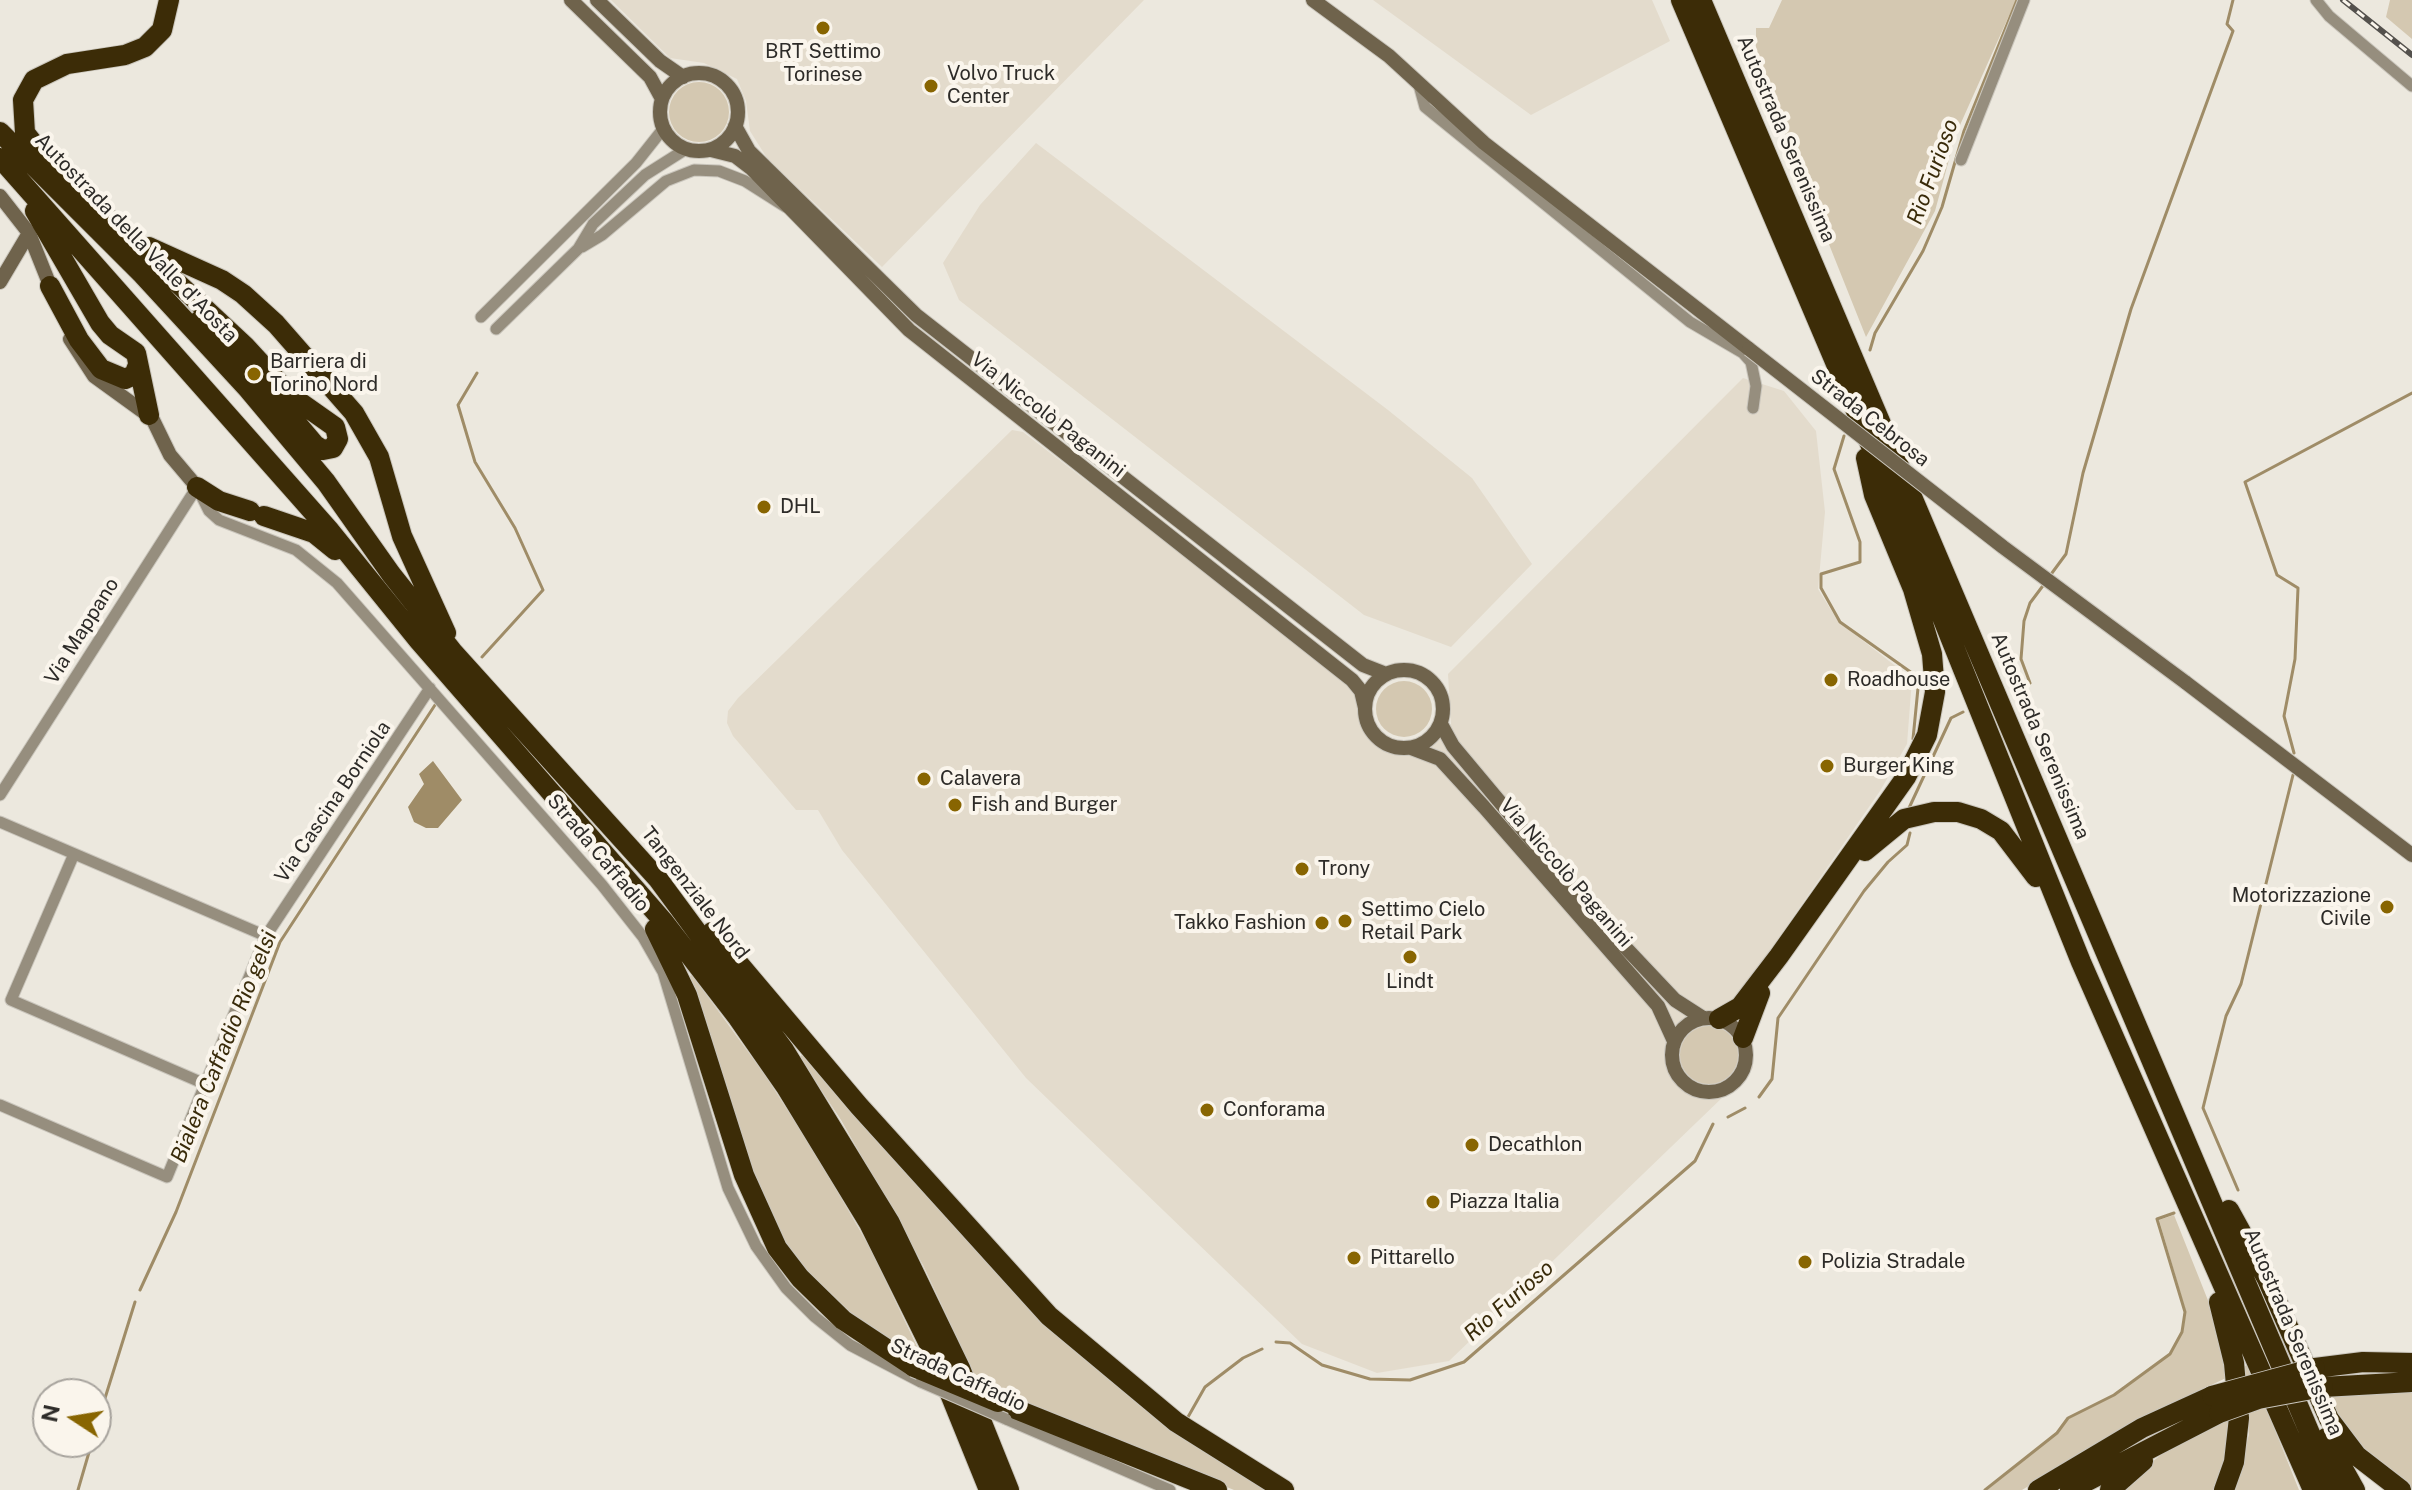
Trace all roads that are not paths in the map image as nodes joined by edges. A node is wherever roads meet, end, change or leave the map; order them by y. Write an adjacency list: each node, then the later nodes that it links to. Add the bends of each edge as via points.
1 (169, 0): 25 (highway, via 162,30 145,47 56,67 34,80 23,100 22,124 31,142)
2 (571, 0): 13 (street, via 650,77)
3 (597, 0): 10 (street)
4 (1313, 0): 11 (street, Strada Cebrosa)
5 (1681, 0): 36 (highway, Autostrada Serenissima)
6 (1701, 0): 53 (highway, Autostrada Serenissima)
7 (2024, 0): 19 (street)
8 (2310, 0): 9 (street)
9 (2320, 5): 12 (street)
10 (683, 77): 13 (street); 14 (street, via 709,74 720,80 736,101)
11 (1419, 85): 21 (street, via 1425,107); 22 (street, Strada Cebrosa)
12 (2412, 86)
13 (662, 99): 15 (street)
14 (735, 126): 18 (street); 43 (street, Via Niccolò Paganini, via 749,151 916,315 1363,665)
15 (663, 129): 17 (street); 31 (street, via 636,163)
16 (0, 132): 28 (highway, Autostrada della Valle d'Aosta)
17 (686, 149): 18 (street); 27 (street, via 645,175 593,224)
18 (711, 150): 24 (street, Via Niccolò Paganini, via 735,156 752,169)
19 (1961, 160)
20 (7, 166): 33 (highway, via 100,323 134,350); 41 (highway, via 330,531)
21 (1526, 190): 22 (street); 35 (street, via 1699,329 1743,353 1751,362 1756,386)
22 (1549, 192): 52 (street, Strada Cebrosa, bridge, via 2003,547)
23 (0, 196): 26 (street, Strada Caffadio)
24 (786, 208): 27 (street, via 745,181 719,171 694,170 666,181); 45 (street, Via Niccolò Paganini, via 909,330 1352,680)
25 (127, 232): 38 (highway, via 291,396 335,427 337,444); 42 (highway, via 243,294 354,413 379,457 402,536)
26 (29, 233): 29 (street); 30 (street, Strada Caffadio)
27 (578, 249): 32 (street)
28 (142, 274): 34 (highway, Autostrada della Valle d'Aosta); 38 (highway, via 227,342)
29 (0, 282)
30 (50, 286): 33 (highway, via 101,369 125,379); 37 (street, Strada Caffadio, via 64,328 86,367)
31 (481, 317)
32 (496, 329)
33 (138, 365): 37 (highway)
34 (243, 383): 40 (highway, Tangenziale Nord)
35 (1753, 408)
36 (1856, 411): 56 (highway, Autostrada Serenissima); 57 (highway, via 1874,495 1924,623 1934,674 1933,711 1920,750 1893,796 1746,1000)
37 (149, 415): 39 (street, Strada Caffadio, via 170,455)
38 (321, 449): 40 (highway)
39 (197, 487): 41 (highway, via 219,501 314,533); 44 (street, Strada Caffadio, via 219,520 314,562); 48 (street, Via Mappano)
40 (356, 524): 42 (highway, Tangenziale Nord)
41 (419, 641): 50 (highway)
42 (453, 652): 54 (highway, Tangenziale Nord)
43 (1386, 674): 45 (street, via 1375,682); 46 (street, via 1412,670 1431,679 1443,700)
44 (430, 688): 55 (street, Via Cascina Borniola); 65 (street, Strada Caffadio, via 602,885 652,951 677,1012 728,1188 756,1246 815,1317 850,1345)
45 (1365, 708): 47 (street, via 1375,735 1398,748)
46 (1441, 724): 47 (street, via 1424,744); 57 (street, Via Niccolò Paganini, via 1453,746 1591,911 1675,1000)
47 (1411, 748): 59 (street, Via Niccolò Paganini, via 1440,759 1658,1006)
48 (0, 795)
49 (0, 822): 51 (street)
50 (601, 849): 65 (highway, via 675,964 744,1175 777,1248 843,1320); 71 (highway, via 738,1018 828,1152 933,1352)
51 (74, 854): 55 (street); 60 (street, via 11,1000)
52 (2412, 855)
53 (2067, 862): 63 (highway, via 2146,1016); 81 (highway, Autostrada Serenissima)
54 (658, 879): 72 (highway, Tangenziale Nord, via 784,1050 890,1223 960,1368); 75 (highway, via 697,914 859,1106 1049,1316 1176,1422)
55 (266, 936): 60 (street, Via Cascina Borniola)
56 (2081, 962): 58 (highway, via 2011,840 1971,815 1923,814 1891,827 1857,860 1755,1001); 62 (highway, Autostrada Serenissima)
57 (1711, 1018): 58 (street, via 1736,1028); 59 (street, via 1691,1022)
58 (1743, 1038): 59 (street, via 1742,1073 1728,1087 1711,1093 1692,1089 1676,1074)
59 (1674, 1041)
60 (205, 1084): 61 (street, Via Cascina Borniola, via 167,1177)
61 (0, 1105)
62 (2162, 1146): 79 (highway, via 2171,1184 2220,1306 2234,1363 2239,1418 2234,1462); 80 (highway, Autostrada Serenissima)
63 (2229, 1210): 82 (highway, via 2328,1443); 83 (highway, via 2267,1279 2333,1426 2357,1456)
64 (2412, 1363): 66 (highway, via 2363,1362)
65 (917, 1375): 69 (highway, bridge)
66 (2319, 1377): 67 (highway); 68 (highway, bridge, via 2258,1399)
67 (2412, 1382)
68 (2216, 1404): 70 (highway); 76 (highway, via 2142,1428)
69 (1002, 1410): 73 (street, Strada Caffadio); 74 (highway)
70 (2181, 1431): 77 (highway); 78 (highway)
71 (989, 1490)
72 (1009, 1490)
73 (1170, 1490)
74 (1217, 1490)
75 (1284, 1490)
76 (2038, 1490)
77 (2070, 1490)
78 (2110, 1490)
79 (2224, 1490)
80 (2313, 1490)
81 (2334, 1490)
82 (2355, 1490)
83 (2401, 1490)

